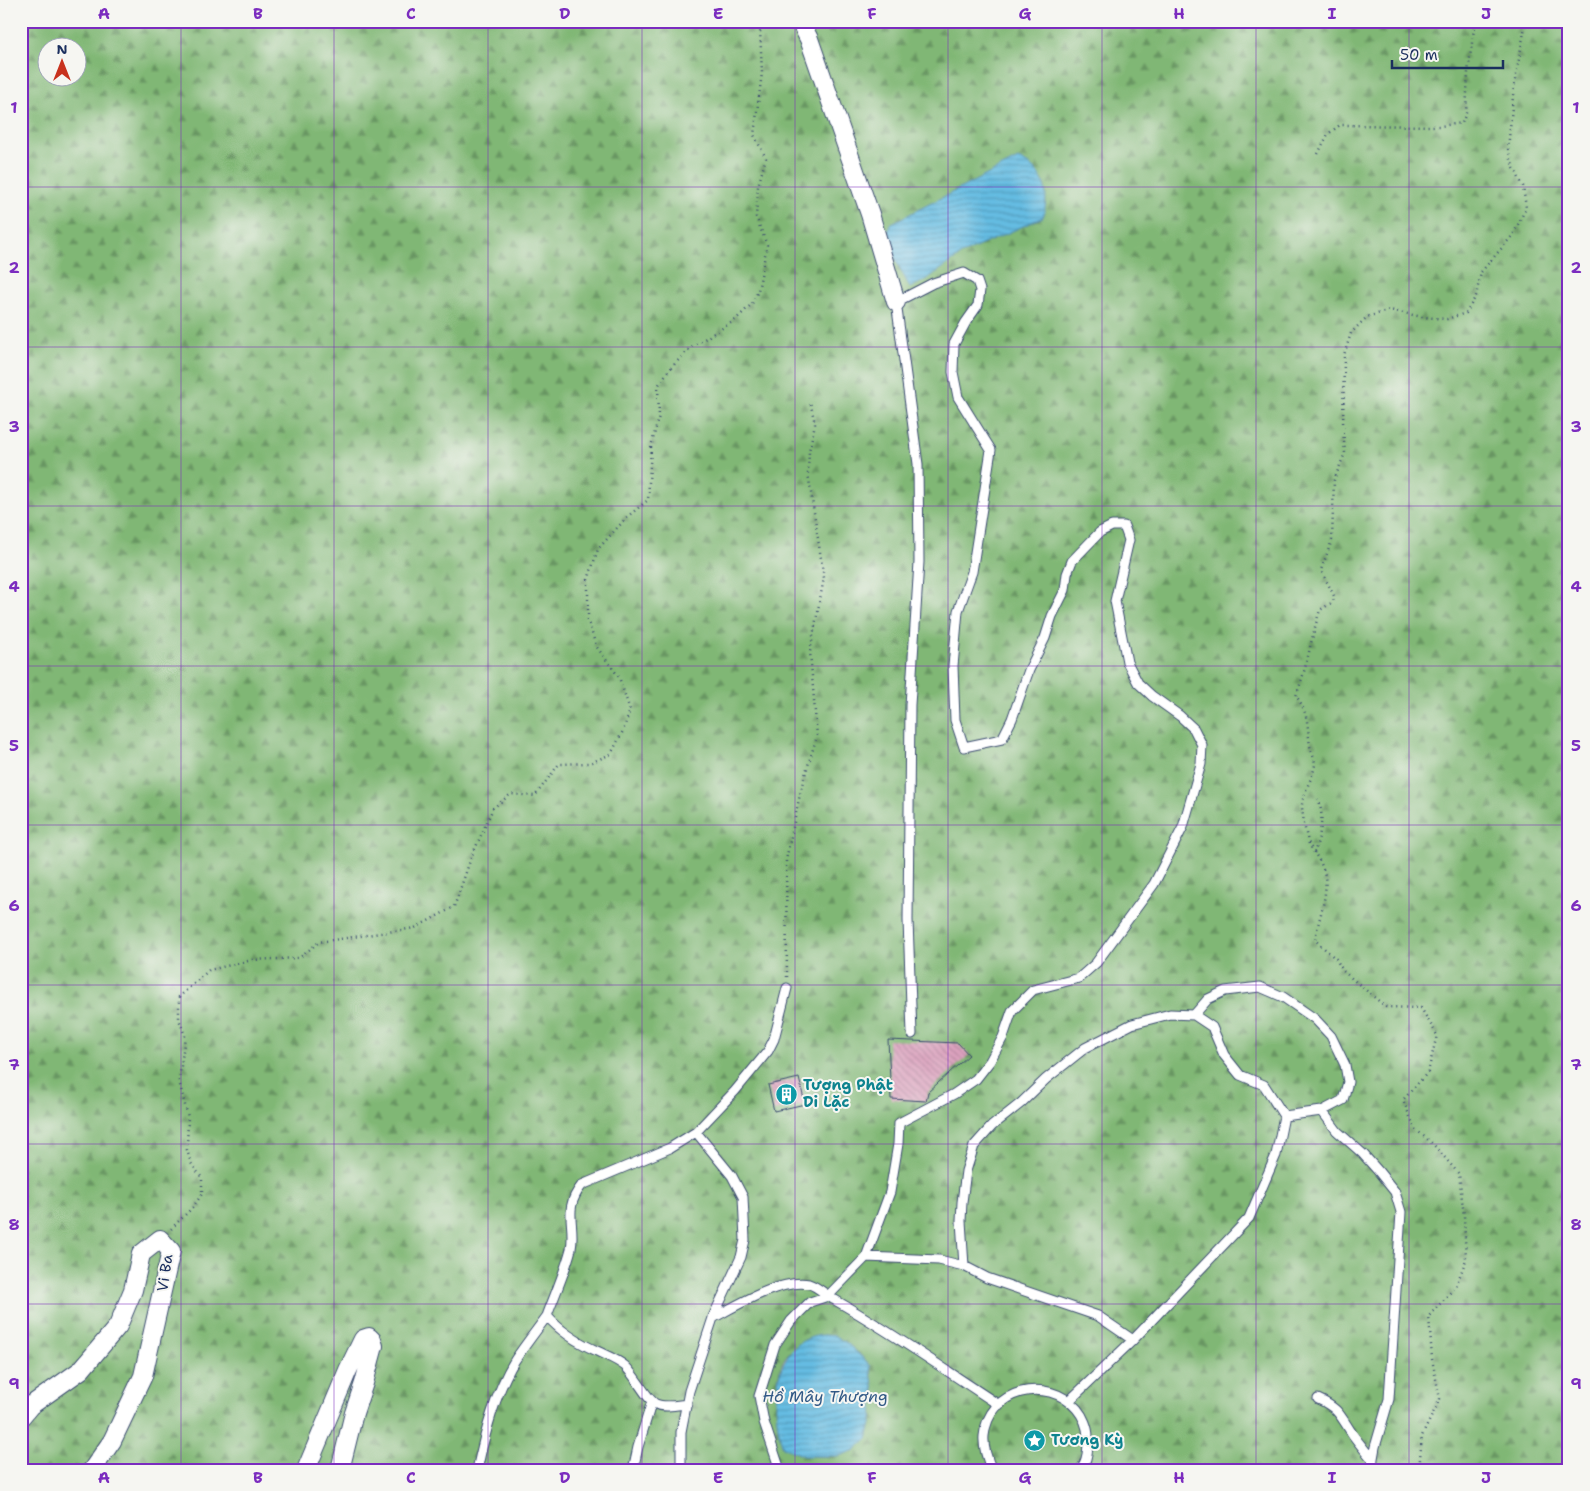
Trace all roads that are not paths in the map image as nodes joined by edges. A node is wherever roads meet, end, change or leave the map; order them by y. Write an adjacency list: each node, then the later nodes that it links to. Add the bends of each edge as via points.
1 (800, 21): 2 (street, via 870,214)
2 (896, 302): 5 (lane, via 918,464 919,562 910,714 908,920); 9 (lane, via 932,283 964,273 977,281 980,290 978,306 954,344 952,372 958,397 992,450 972,572 958,610 953,666 955,720 964,747 1002,739 1065,590 1072,561 1100,532 1112,526 1124,526 1129,540 1114,601 1127,662 1138,683 1194,729 1202,745 1201,764 1184,827 1154,884 1096,963 1079,978 1033,990 1012,1011 1003,1037 976,1079 899,1123 890,1192)
3 (787, 988): 8 (lane, via 768,1051)
4 (1194, 1015): 6 (lane, via 1208,999 1225,991 1260,987 1283,996 1315,1019 1331,1036 1345,1065 1348,1082 1342,1100); 7 (lane, via 1212,1027 1224,1055 1240,1075 1264,1085); 10 (lane, via 1170,1014 1132,1024 1085,1048 992,1126 974,1146 966,1171 961,1221)
5 (912, 1034)
6 (1322, 1111): 7 (lane); 21 (lane, via 1395,1192 1402,1212 1388,1399)
7 (1284, 1116): 14 (lane, via 1276,1155 1249,1218)
8 (696, 1132): 12 (lane, via 670,1148 582,1185 572,1202 571,1248); 13 (lane, via 732,1176 743,1197 745,1240 741,1257)
9 (866, 1257): 10 (lane, via 939,1260); 11 (lane)
10 (964, 1266): 14 (lane, via 987,1278 1098,1316)
11 (828, 1296): 13 (lane, via 810,1284 786,1284); 19 (lane, via 871,1320); 28 (lane, via 810,1302 791,1320 775,1345 759,1396)
12 (547, 1316): 17 (lane, via 574,1339 618,1360 636,1377); 25 (lane, via 515,1361 502,1388)
13 (713, 1318): 18 (lane)
14 (1133, 1340): 16 (lane)
15 (1318, 1399): 21 (lane, via 1342,1416)
16 (1069, 1400): 19 (lane, via 1041,1389 1025,1390); 30 (lane, via 1081,1414 1088,1431 1088,1449)
17 (652, 1402): 18 (lane, via 658,1405); 26 (lane)
18 (687, 1404): 27 (lane, via 681,1432)
19 (998, 1405): 29 (lane, via 988,1420 984,1436 985,1454)
20 (21, 1416): 22 (street, Vi Ba, via 81,1370 118,1326 133,1290 141,1254 160,1239 171,1251 143,1376 112,1441)
21 (1373, 1460): 31 (lane)
22 (92, 1470)
23 (306, 1470): 24 (street, via 351,1364 363,1340 369,1337 374,1346)
24 (340, 1470)
25 (477, 1470)
26 (633, 1470)
27 (681, 1470)
28 (780, 1470)
29 (992, 1470)
30 (1080, 1470)
31 (1371, 1470)

